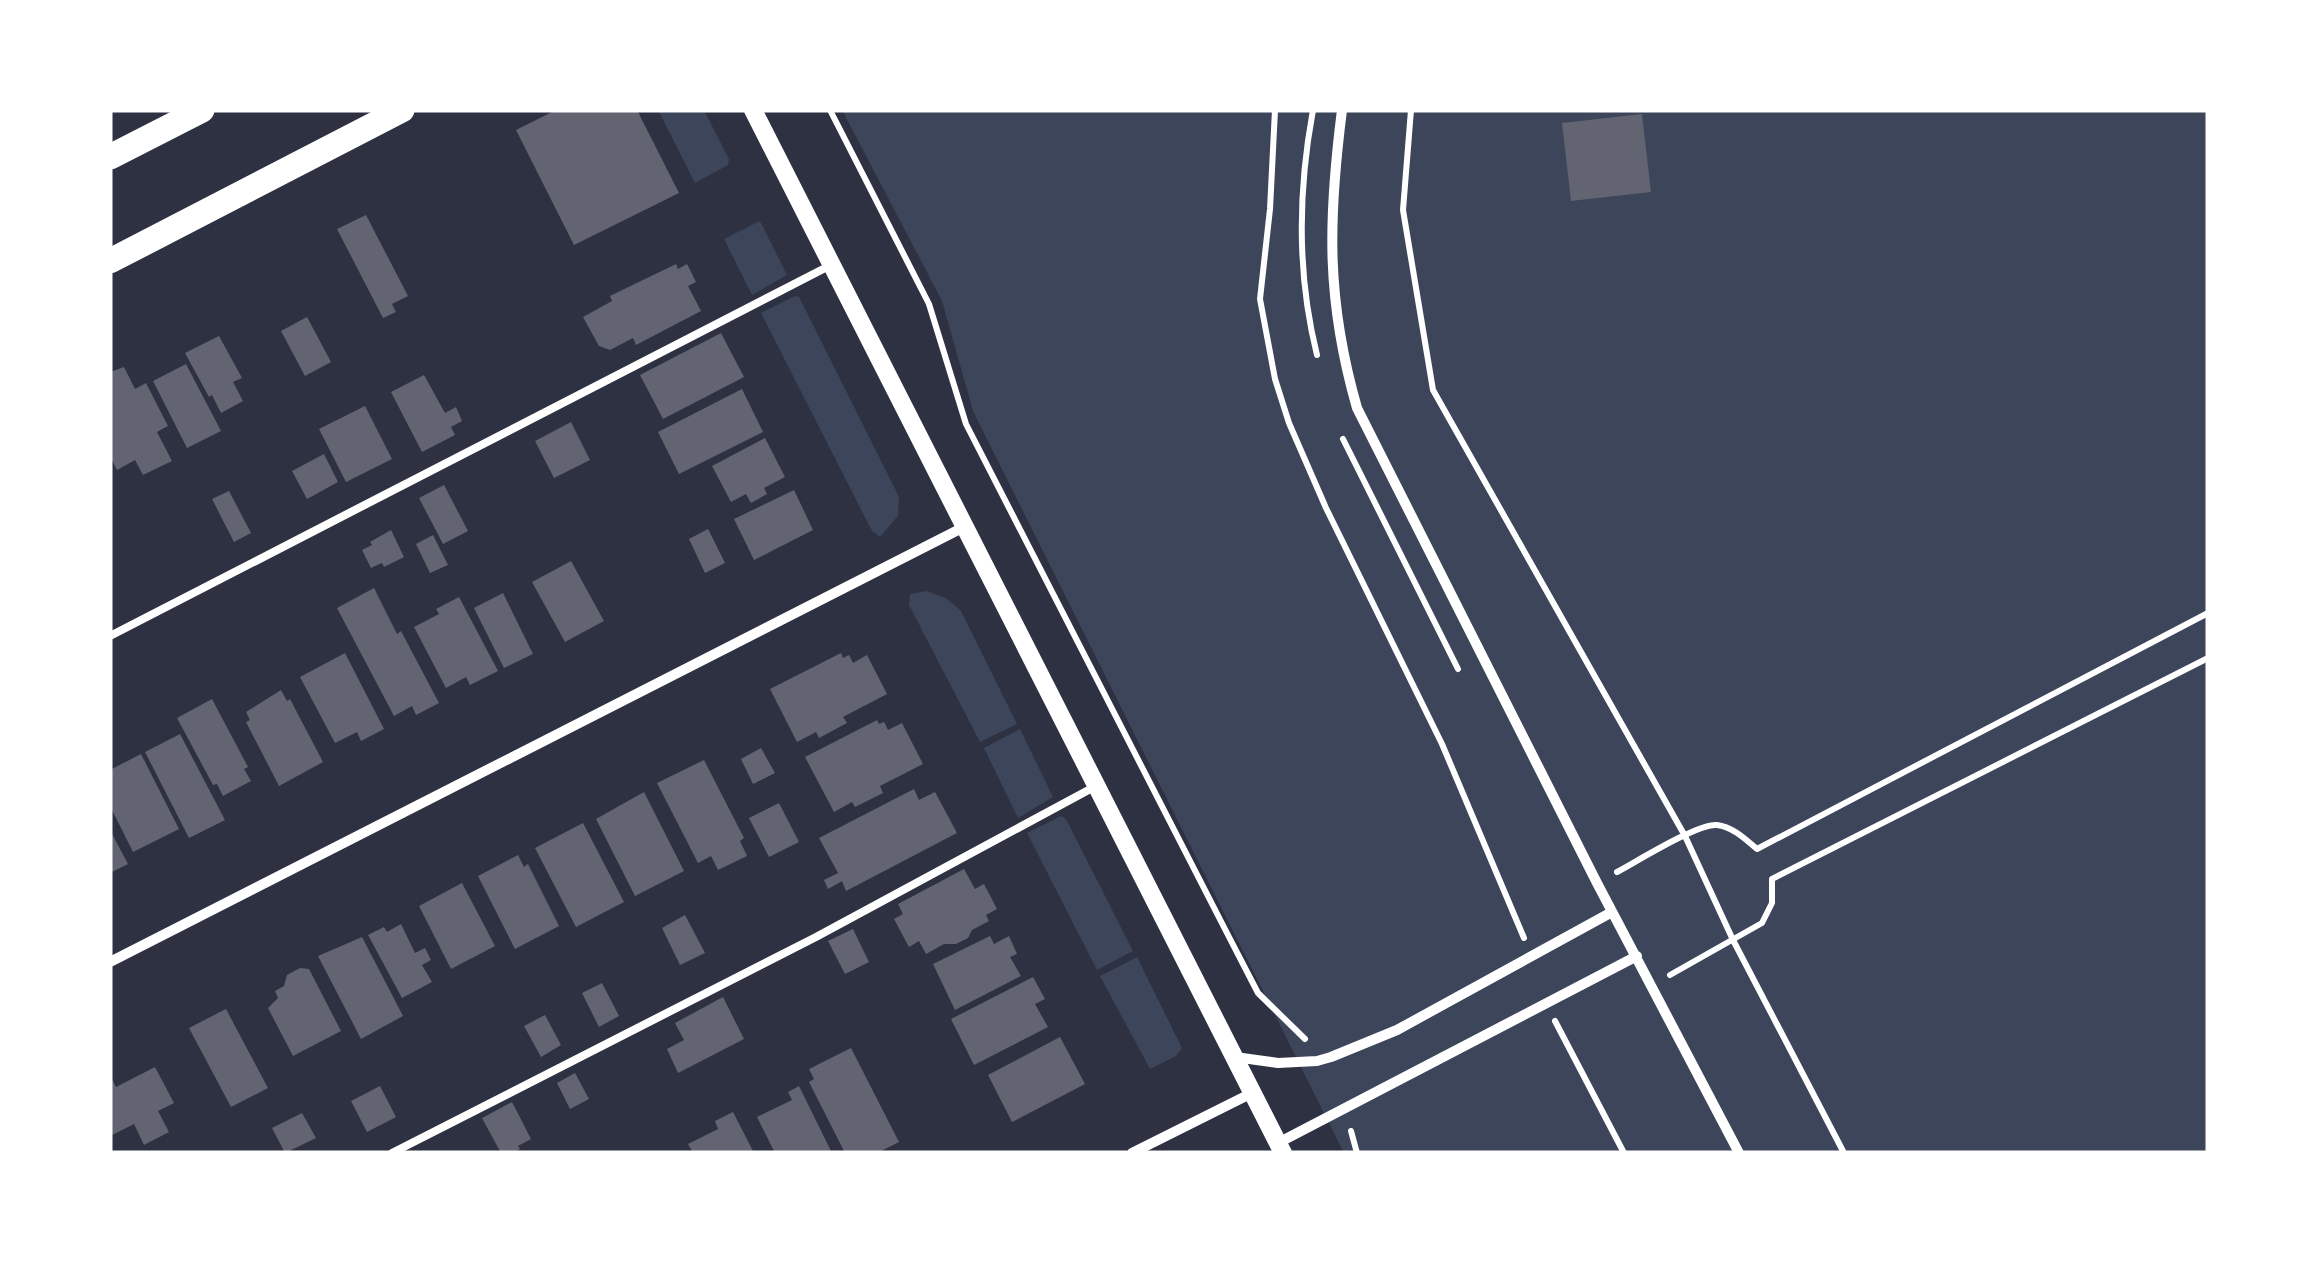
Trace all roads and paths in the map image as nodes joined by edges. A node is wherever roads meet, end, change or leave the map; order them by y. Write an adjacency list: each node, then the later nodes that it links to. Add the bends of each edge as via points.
1 (202, 110): 8 (main road)
2 (402, 110): 9 (main road)
3 (753, 110): 10 (street)
4 (830, 110): 25 (path, via 929,304 966,424 1258,992)
5 (1275, 110): 19 (path, via 1260,299 1275,380 1326,508 1442,744)
6 (1342, 110): 18 (street, via 1333,178 1334,307 1357,408)
7 (1411, 110): 16 (path, via 1403,210 1432,390)
8 (110, 156)
9 (110, 262)
10 (832, 264): 11 (street); 13 (lane)
11 (964, 527): 15 (street); 22 (street)
12 (2208, 613): 16 (path, via 1757,848 1713,824)
13 (110, 636)
14 (2208, 658): 20 (path, via 1772,879 1762,924)
15 (1096, 786): 26 (street); 30 (lane)
16 (1684, 836): 17 (path); 20 (path)
17 (1617, 872)
18 (1612, 912): 21 (street); 26 (street, via 1397,1030 1331,1057 1278,1063)
19 (1520, 923)
20 (1734, 940): 23 (path); 35 (path)
21 (1637, 956): 29 (street); 34 (street)
22 (110, 962)
23 (1670, 975)
24 (1562, 1032): 33 (path)
25 (1312, 1052)
26 (1234, 1057): 27 (street)
27 (1252, 1093): 29 (street); 31 (street)
28 (1350, 1128): 32 (path)
29 (1280, 1148)
30 (392, 1153)
31 (1132, 1153)
32 (1356, 1153)
33 (1624, 1153)
34 (1739, 1153)
35 (1844, 1153)

